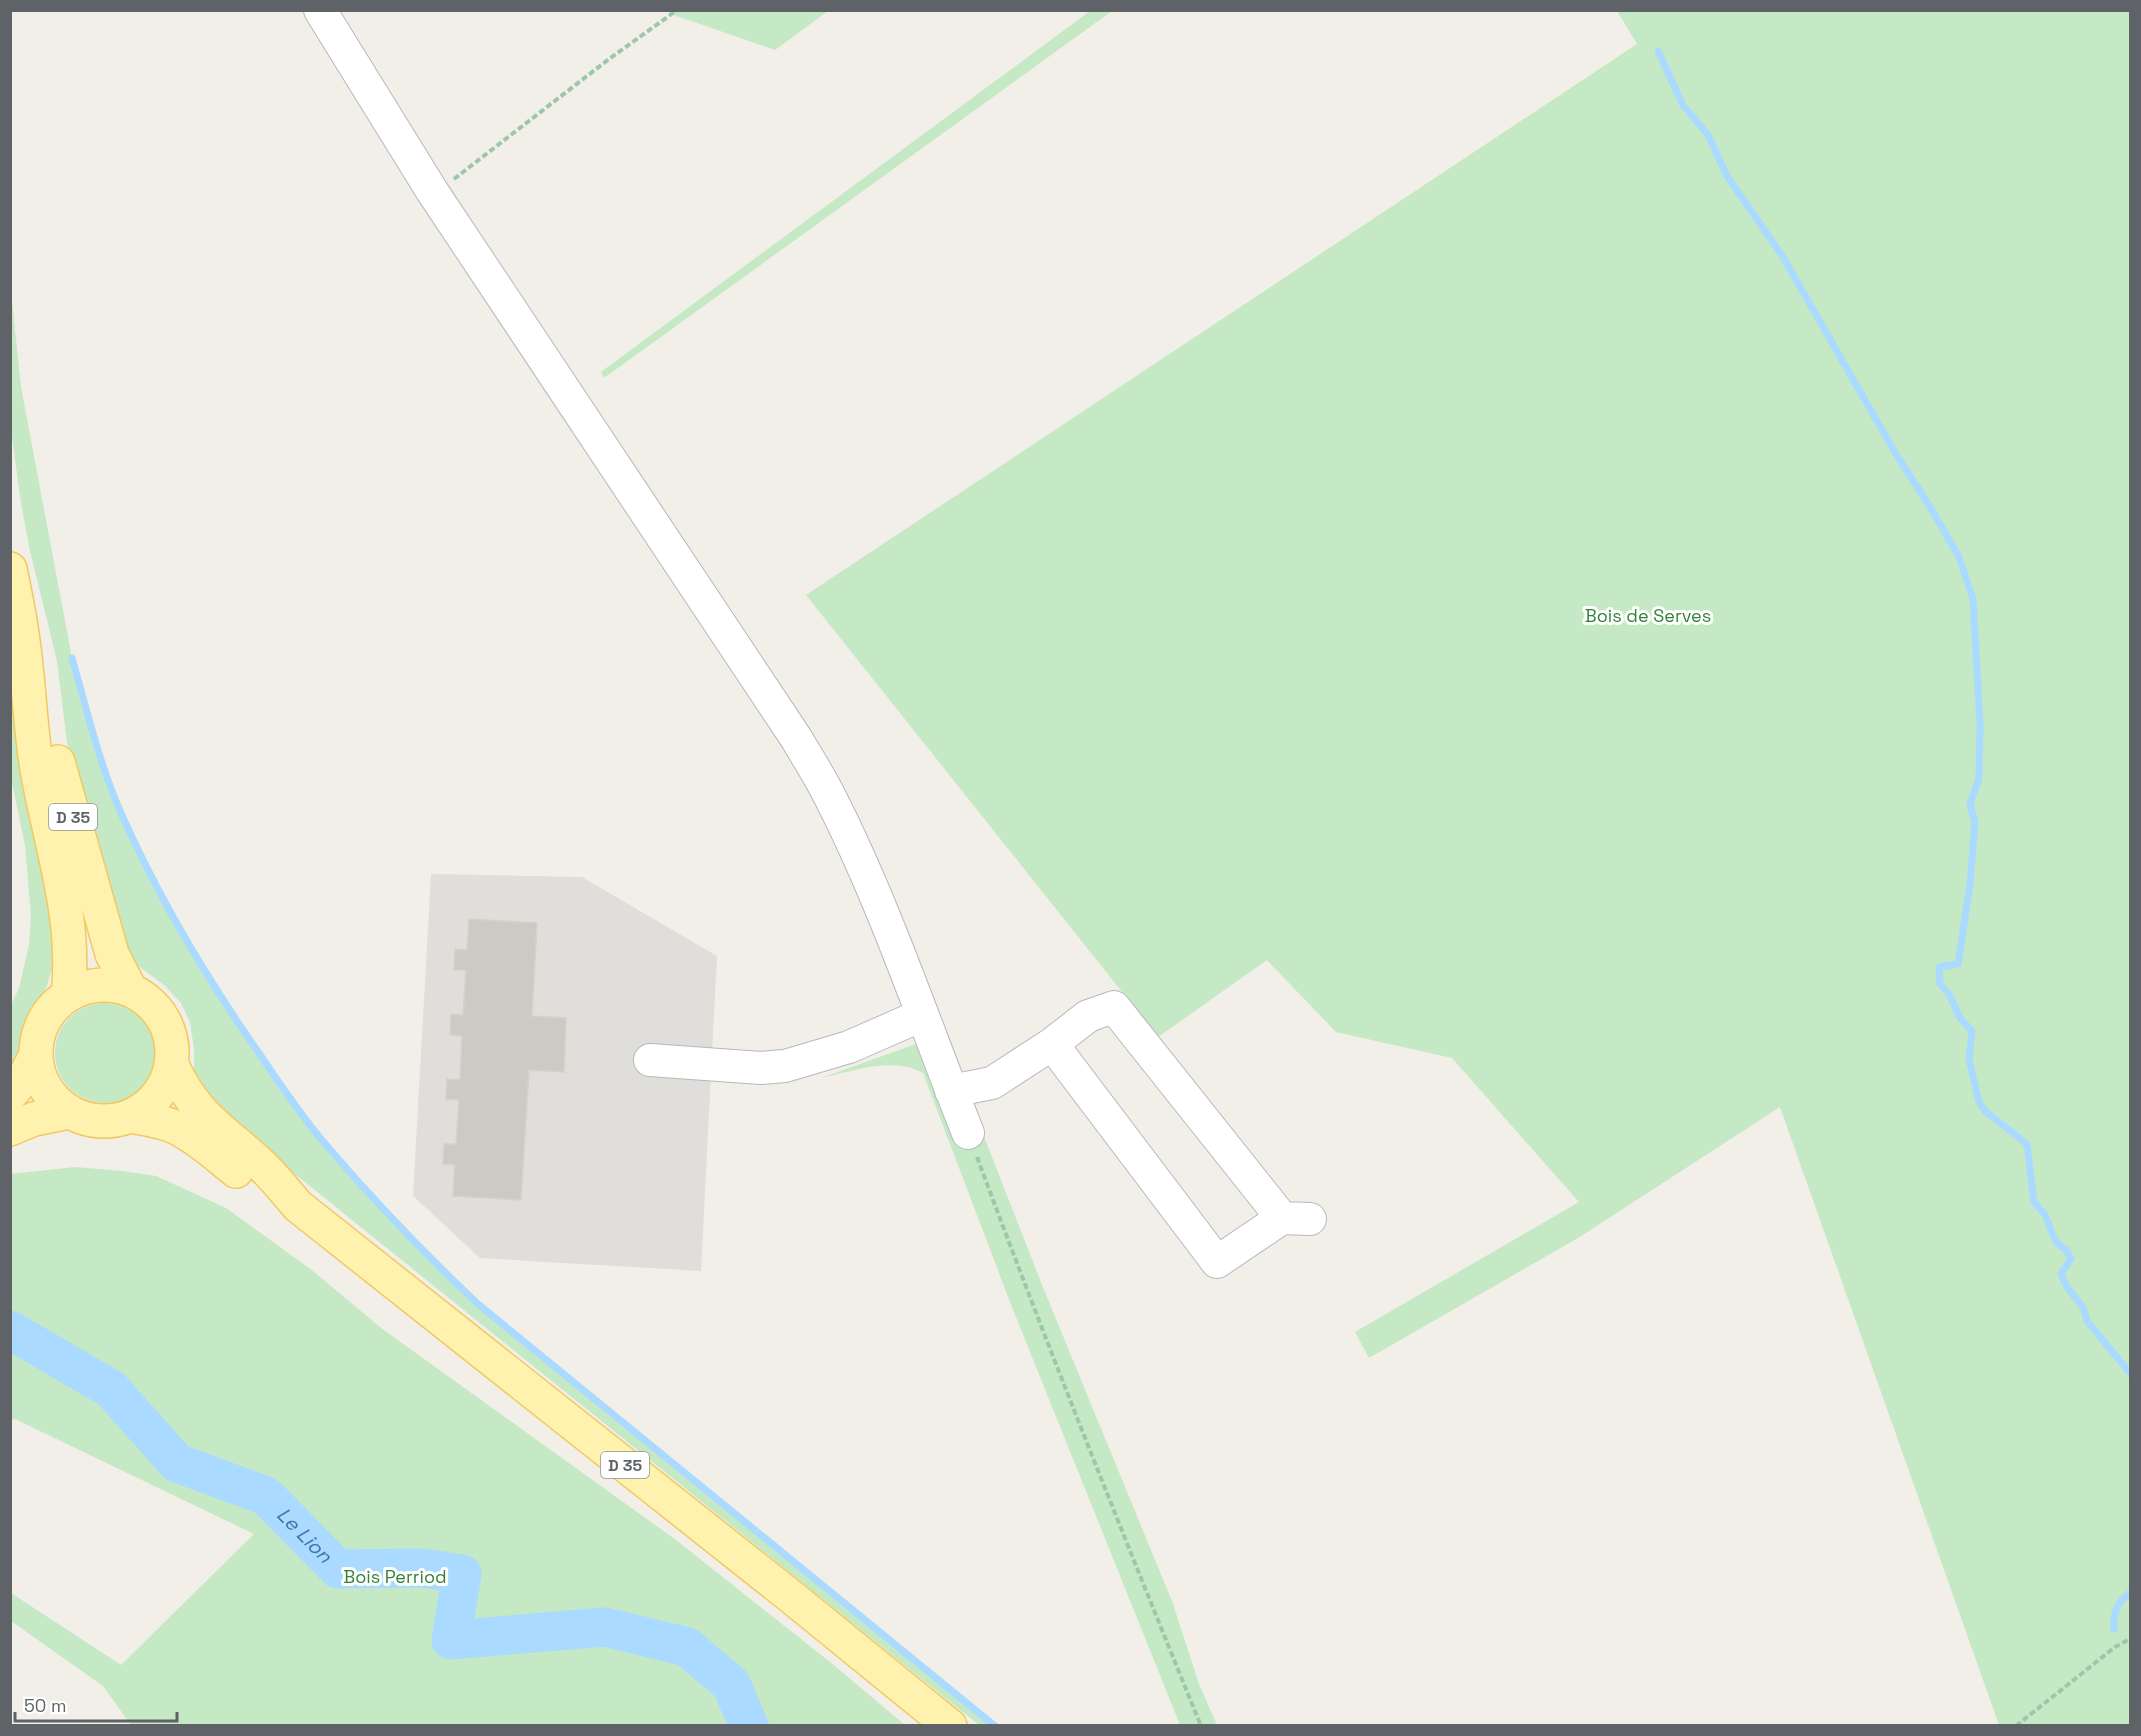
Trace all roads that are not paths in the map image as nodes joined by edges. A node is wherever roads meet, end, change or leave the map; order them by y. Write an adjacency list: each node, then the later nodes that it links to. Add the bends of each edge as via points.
1 (320, 10): 6 (lane, via 432,191 796,738 828,792 858,856)
2 (10, 569): 3 (main road, D 35)
3 (23, 642): 4 (main road, D 35, via 112,954); 5 (main road, D 35, via 38,771 67,914)
4 (130, 989): 5 (main road, via 98,984); 10 (main road, via 152,1004 166,1025 171,1037)
5 (68, 994): 8 (main road, via 47,1014)
6 (922, 1015): 9 (lane, via 849,1047 785,1066 760,1068); 11 (lane)
7 (1052, 1044): 7 (lane, via 1217,1262 1296,1219 1114,1007 1088,1016); 11 (lane, via 992,1083)
8 (36, 1055): 12 (main road); 13 (main road, via 37,1069 49,1094)
9 (650, 1060)
10 (171, 1063): 14 (main road, via 161,1091 148,1106); 17 (main road, D 35, via 200,1111 258,1162)
11 (951, 1091): 16 (lane)
12 (10, 1095)
13 (69, 1112): 14 (main road, via 99,1121); 15 (main road)
14 (130, 1116): 17 (main road, D 35, via 176,1128 246,1178)
15 (10, 1129)
16 (968, 1133)
17 (298, 1206): 18 (main road, D 35)
18 (950, 1725)

